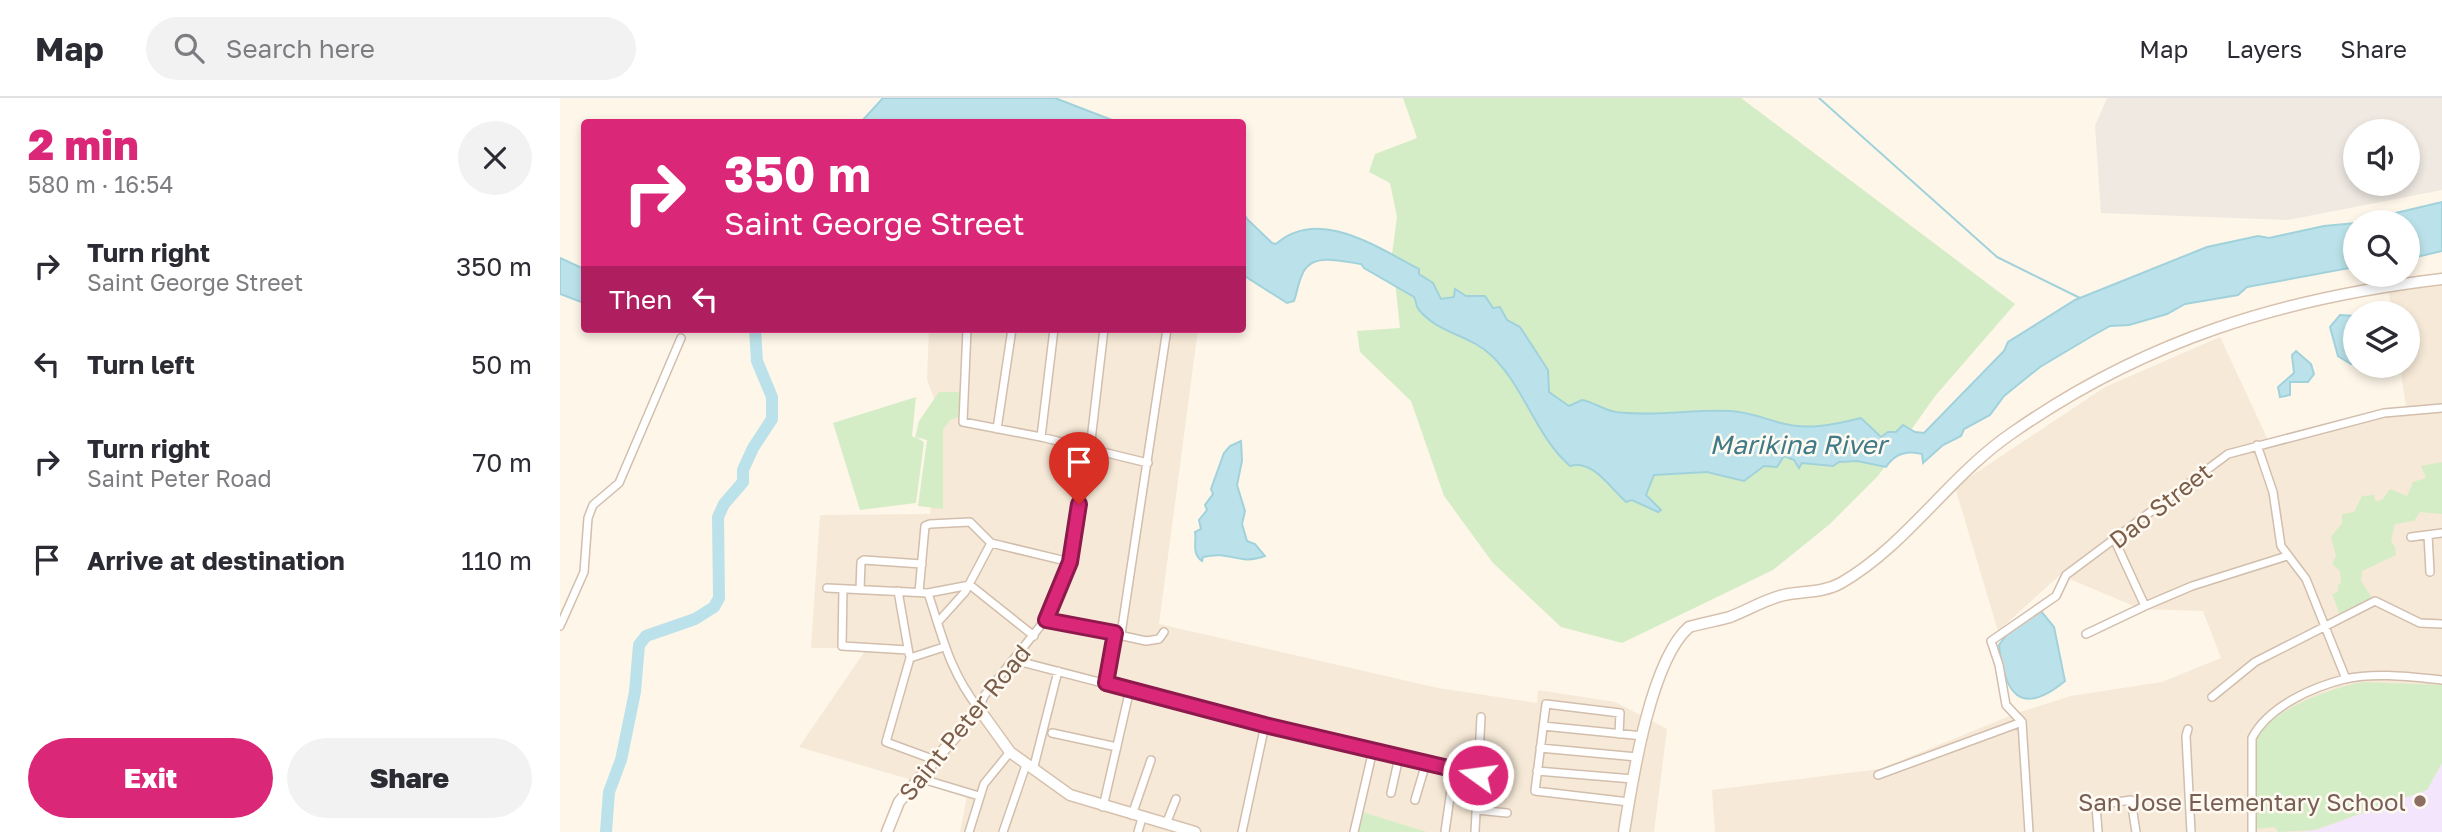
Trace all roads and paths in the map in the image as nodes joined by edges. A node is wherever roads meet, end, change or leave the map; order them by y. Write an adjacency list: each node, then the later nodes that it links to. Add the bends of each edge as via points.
1 (2442, 279): 57 (street, via 2257,313 2105,375 1986,452 1905,532 1838,585 1775,598 1689,627 1659,680)
2 (967, 333): 9 (street, via 963,422)
3 (1011, 333): 9 (street)
4 (1054, 333): 10 (street)
5 (1104, 333): 12 (street, Saint Peter Road)
6 (1166, 333): 13 (street)
7 (681, 338): 34 (street, via 619,483 593,505 584,572)
8 (2442, 408): 11 (street, Dao Street, via 2384,413)
9 (997, 429): 10 (street)
10 (1041, 437): 12 (street)
11 (2257, 445): 17 (street, Dao Street, via 2215,462); 19 (street)
12 (1090, 449): 13 (street); 20 (street, Saint Peter Road)
13 (1148, 463): 37 (street)
14 (2442, 533): 15 (street)
15 (2428, 535): 16 (street); 22 (street)
16 (2411, 537)
17 (2115, 541): 30 (street); 51 (street, Dao Street, via 2066,575 2056,596 1991,641 2008,711)
18 (990, 543): 20 (street); 21 (street, via 970,522 930,524 925,526); 23 (street)
19 (2287, 556): 30 (street); 35 (street, via 2306,579)
20 (1070, 562): 31 (street, Saint Peter Road)
21 (922, 564): 26 (street, via 864,560); 28 (street)
22 (2430, 572)
23 (970, 585): 29 (street); 32 (street); 39 (street)
24 (827, 588): 25 (street)
25 (843, 589): 26 (street); 41 (street, via 842,646)
26 (860, 590): 27 (street)
27 (898, 591): 28 (street); 41 (street)
28 (919, 592): 29 (street)
29 (928, 593): 32 (street)
30 (2145, 606): 38 (street)
31 (1046, 620): 37 (street); 39 (street, Saint Peter Road)
32 (938, 622): 40 (street)
33 (2442, 624): 35 (street, via 2420,623 2375,601)
34 (560, 626)
35 (2325, 628): 44 (street); 48 (street, via 2255,662)
36 (1164, 632): 37 (street, via 1153,641)
37 (1118, 634): 46 (street)
38 (2086, 634)
39 (1034, 636): 42 (street, Saint Peter Road)
40 (944, 647): 41 (street); 49 (street, via 959,683)
41 (909, 654): 65 (street, via 886,742)
42 (1014, 660): 43 (street); 49 (street, Saint Peter Road)
43 (1058, 671): 46 (street); 67 (street)
44 (2346, 679): 45 (street); 98 (street, via 2298,698 2255,731 2250,755)
45 (2442, 680)
46 (1106, 683): 47 (street)
47 (1130, 689): 52 (street); 58 (street)
48 (2212, 697)
49 (979, 709): 61 (street); 65 (street, Saint Peter Road)
50 (1481, 717): 70 (street)
51 (2021, 719): 71 (street); 94 (street)
52 (1265, 725): 60 (street); 89 (street)
53 (1543, 726): 56 (street); 56 (street, via 1546,704 1620,713); 59 (street)
54 (2188, 729): 97 (street)
55 (1052, 733): 58 (street)
56 (1619, 734): 57 (street)
57 (1643, 736): 63 (street)
58 (1117, 747): 79 (street)
59 (1540, 748): 63 (street); 69 (street)
60 (1373, 750): 62 (street); 90 (street)
61 (1010, 752): 67 (street); 75 (street)
62 (1399, 757): 66 (street); 74 (street)
63 (1637, 757): 73 (street)
64 (1151, 760): 82 (street)
65 (935, 761): 72 (street, Saint Peter Road)
66 (1426, 763): 68 (street); 77 (street)
67 (1029, 767): 79 (street, via 1070,795); 86 (street)
68 (1454, 769): 70 (street); 91 (street)
69 (1537, 771): 73 (street); 78 (street, via 1535,791)
70 (1478, 775): 80 (street)
71 (1878, 775)
72 (919, 778): 75 (street); 84 (street, Saint Peter Road, via 899,802)
73 (1633, 779): 78 (street)
74 (1391, 793)
75 (978, 796): 85 (street)
76 (1175, 799): 83 (street)
77 (1415, 800)
78 (1629, 802): 93 (street)
79 (1102, 807): 82 (street)
80 (1477, 810): 81 (street); 92 (street)
81 (1507, 813)
82 (1137, 816): 83 (street); 87 (street)
83 (1168, 827): 88 (street)
84 (887, 832)
85 (969, 832)
86 (1003, 832)
87 (1138, 832)
88 (1195, 832)
89 (1242, 832)
90 (1354, 832)
91 (1445, 832)
92 (1475, 832)
93 (1624, 832)
94 (2029, 832)
95 (2098, 832): 96 (street, via 2096,805 2131,800)
96 (2136, 832)
97 (2191, 832)
98 (2252, 832)

